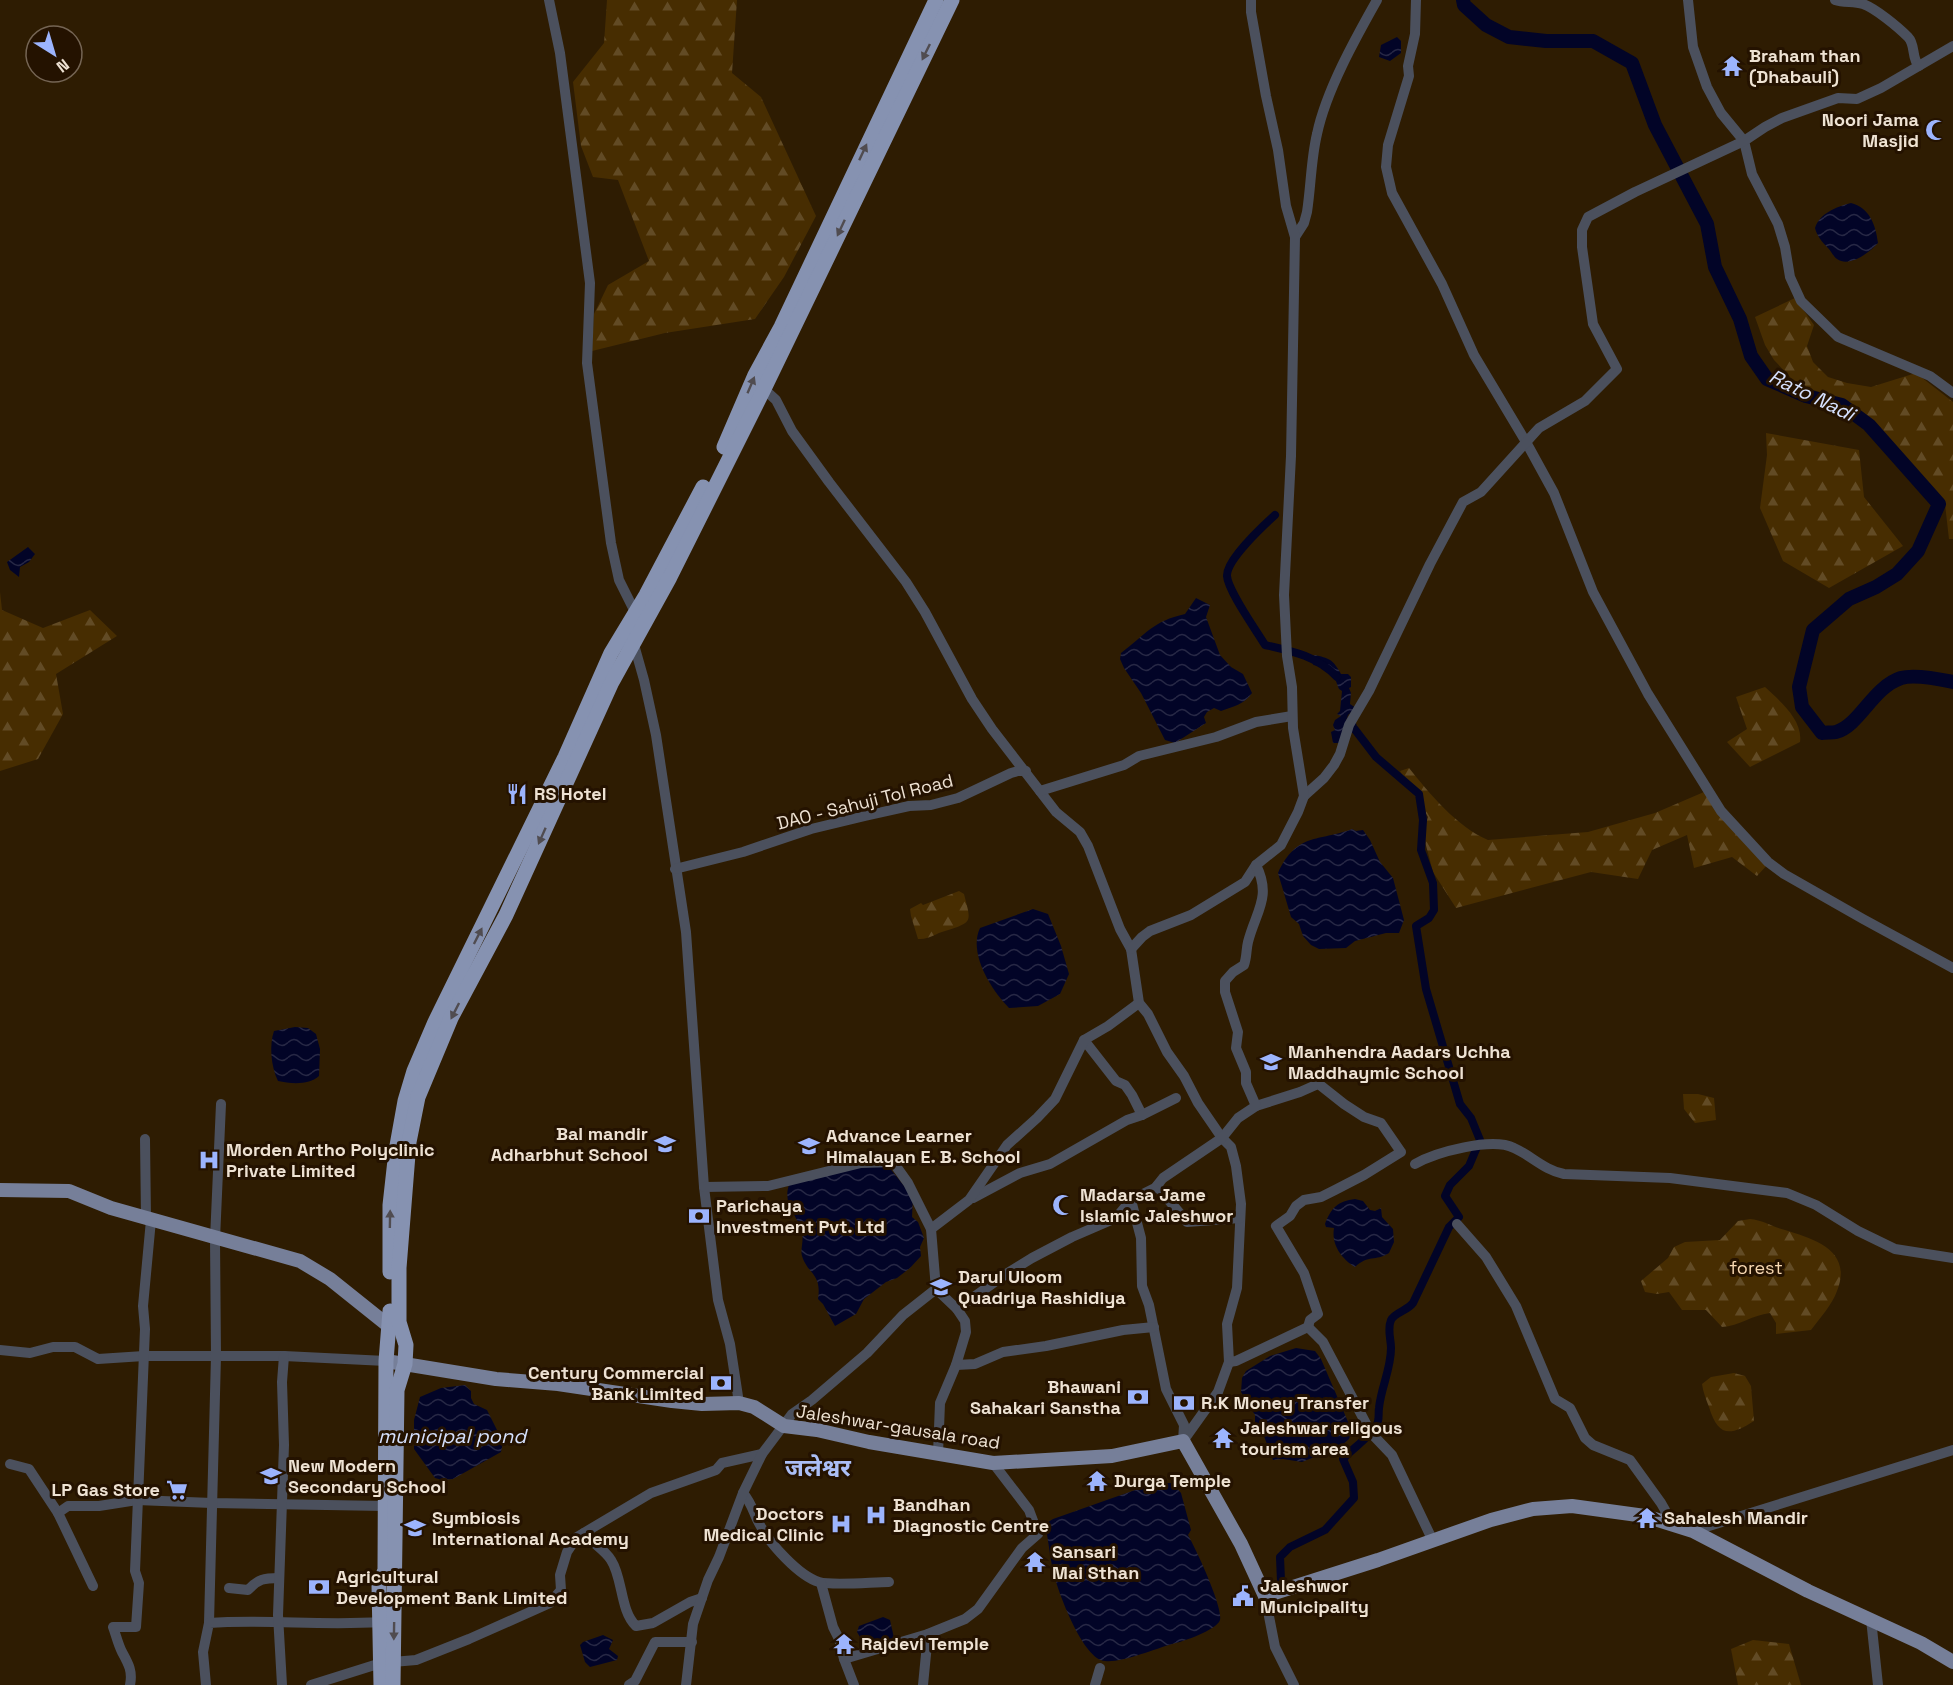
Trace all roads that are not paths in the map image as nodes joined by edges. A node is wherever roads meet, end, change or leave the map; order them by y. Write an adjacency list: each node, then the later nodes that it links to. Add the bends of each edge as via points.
1 (549, 0): 17 (street, via 560,52 590,283 587,363 611,543 619,580)
2 (936, 0): 13 (highway, one-way to 2)
3 (952, 0): 13 (highway, one-way to 13)
4 (1251, 0): 12 (street, via 1286,207)
5 (1377, 0): 12 (street, via 1323,111 1307,212)
6 (1416, 0): 16 (street, via 1409,76 1388,146 1386,168 1392,193 1442,284 1474,355)
7 (1688, 0): 11 (street, via 1694,47 1707,87)
8 (1835, 0): 10 (street, via 1862,3 1890,19 1908,37)
9 (1953, 46): 10 (street)
10 (1919, 66): 11 (street, via 1857,99 1838,98 1782,118)
11 (1740, 142): 15 (street, via 1778,225 1790,277 1801,301 1838,337 1930,376); 16 (street, via 1588,217 1582,231 1593,324 1617,369 1585,401 1539,428)
12 (1295, 237): 19 (street, via 1284,596)
13 (787, 329): 14 (highway); 17 (highway, one-way to 13, via 724,448 755,375)
14 (764, 389): 18 (highway, via 670,578); 20 (street, via 776,400 816,465 906,582 972,699)
15 (1953, 393)
16 (1526, 442): 22 (street, via 1480,492 1463,502 1349,725 1340,754 1324,778); 26 (street, via 1554,493 1593,592 1624,653 1721,811 1784,874)
17 (635, 612): 18 (highway)
18 (626, 649): 24 (street, via 644,680); 49 (highway, one-way to 18, via 390,1205 414,1071 565,757); 58 (highway, one-way to 58, via 506,915 451,1018 418,1097 409,1142 399,1268 399,1322 406,1345)
19 (1292, 716): 21 (street, via 1256,722 1216,737 1139,756 1124,765); 22 (street)
20 (1026, 771): 21 (street); 24 (street, DAO - Sahuji Tol Road, via 1011,773 958,798 841,822)
21 (1040, 790): 25 (street, via 1056,812 1080,832)
22 (1304, 796): 23 (street, via 1281,845)
23 (1256, 865): 25 (street, via 1245,882 1191,915 1150,931); 31 (street, via 1263,879 1262,906 1248,943 1245,965 1225,981 1238,1032 1236,1048)
24 (675, 869): 37 (street, via 686,932)
25 (1131, 949): 27 (street)
26 (1953, 968)
27 (1139, 1003): 28 (street); 33 (street)
28 (1084, 1040): 32 (street, via 1116,1081 1125,1085); 39 (street, via 1054,1099 1007,1145)
29 (1176, 1098): 32 (street)
30 (220, 1104): 45 (street)
31 (1256, 1106): 33 (street, via 1238,1118); 51 (street, via 1318,1084 1364,1117 1381,1123 1401,1152 1321,1197 1304,1200 1276,1226 1304,1273 1318,1314 1310,1320)
32 (1142, 1115): 39 (street, via 1050,1164 1005,1180)
33 (1222, 1138): 36 (street); 41 (street, via 1231,1147 1236,1166)
34 (145, 1139): 42 (street)
35 (1415, 1164): 46 (street, via 1434,1155 1499,1143 1564,1174 1670,1178 1787,1193 1895,1249)
36 (1157, 1186): 40 (street); 41 (street, via 1187,1222)
37 (704, 1187): 44 (street, via 768,1186 861,1163 893,1162); 60 (street, via 718,1300)
38 (0, 1190): 42 (main road, via 69,1191)
39 (969, 1200): 44 (street)
40 (1131, 1200): 48 (street, via 1116,1218 1032,1258); 50 (street, via 1141,1238 1142,1286)
41 (1240, 1218): 57 (street, via 1237,1288 1227,1324)
42 (149, 1219): 45 (main road); 53 (street)
43 (1457, 1224): 74 (street, via 1486,1257 1515,1306 1555,1399 1570,1408 1585,1438 1593,1445 1630,1460 1661,1503)
44 (932, 1229): 47 (street)
45 (215, 1239): 49 (main road, via 300,1261 330,1279); 54 (street)
46 (1953, 1258)
47 (936, 1289): 48 (street); 61 (street, via 867,1353 792,1414)
48 (957, 1309): 59 (street, via 966,1332)
49 (390, 1327): 56 (highway)
50 (1154, 1327): 59 (street, via 1003,1352 975,1364); 62 (street, via 1166,1389 1184,1425)
51 (1308, 1328): 57 (street); 77 (street, via 1323,1342 1371,1433 1392,1455)
52 (0, 1350): 53 (street, via 30,1353 75,1347 98,1359)
53 (144, 1356): 54 (street); 69 (street)
54 (216, 1356): 55 (street); 70 (street)
55 (284, 1356): 56 (street); 71 (street)
56 (386, 1361): 58 (main road, Jaleshwar-gausala road); 72 (highway)
57 (1228, 1362): 62 (street, via 1218,1392)
58 (405, 1364): 60 (main road, Jaleshwar-gausala road, via 672,1401); 93 (highway, one-way to 93, via 397,1390)
59 (956, 1365): 65 (street, via 940,1403)
60 (740, 1403): 61 (main road, Jaleshwar-gausala road)
61 (784, 1426): 64 (street); 65 (main road, Jaleshwar-gausala road)
62 (1184, 1441): 66 (main road, Jaleshwar-gausala road, via 1112,1456); 83 (main road)
63 (1953, 1450): 75 (street)
64 (762, 1454): 68 (street); 76 (street, via 722,1463 716,1470 651,1493)
65 (938, 1454): 66 (main road, Jaleshwar-gausala road)
66 (993, 1463): 89 (street, via 1029,1510 1038,1534 1022,1548 978,1609 965,1619)
67 (10, 1464): 73 (street, via 29,1469)
68 (743, 1493): 80 (street, via 780,1552 808,1577); 84 (street)
69 (137, 1500): 70 (street); 73 (street, via 68,1506); 95 (street, via 136,1627 113,1627 128,1659)
70 (212, 1503): 71 (street); 88 (street)
71 (283, 1504): 72 (street); 78 (street)
72 (384, 1506): 87 (highway, via 385,1570 379,1585)
73 (58, 1513): 81 (street)
74 (1667, 1523): 75 (main road); 77 (main road, via 1645,1516 1572,1506 1533,1509)
75 (1693, 1531): 85 (main road, via 1771,1573)
76 (584, 1533): 84 (street, via 612,1561 630,1620 636,1626 653,1623); 93 (street, via 577,1536 567,1552 560,1575 561,1590 550,1603 427,1656)
77 (1432, 1539): 83 (main road)
78 (279, 1578): 82 (street, via 264,1578 248,1590); 86 (street)
79 (889, 1582): 80 (street)
80 (821, 1583): 91 (street)
81 (93, 1587)
82 (229, 1588)
83 (1265, 1596): 106 (street, via 1275,1647)
84 (702, 1598): 90 (street, via 693,1624)
85 (1871, 1619): 92 (main road); 107 (street)
86 (278, 1622): 87 (street); 88 (street); 97 (street)
87 (380, 1622): 93 (highway)
88 (209, 1623): 96 (street, via 203,1652)
89 (928, 1634): 91 (street); 104 (street)
90 (692, 1642): 101 (street, via 655,1642 635,1681); 102 (street)
91 (844, 1659): 103 (street)
92 (1953, 1662)
93 (387, 1663): 98 (street); 99 (highway); 100 (highway)
94 (1100, 1668): 105 (street)
95 (130, 1685)
96 (206, 1685)
97 (282, 1685)
98 (311, 1685)
99 (381, 1685)
100 (393, 1685)
101 (629, 1685)
102 (686, 1685)
103 (854, 1685)
104 (923, 1685)
105 (1095, 1685)
106 (1294, 1685)
107 (1878, 1685)

